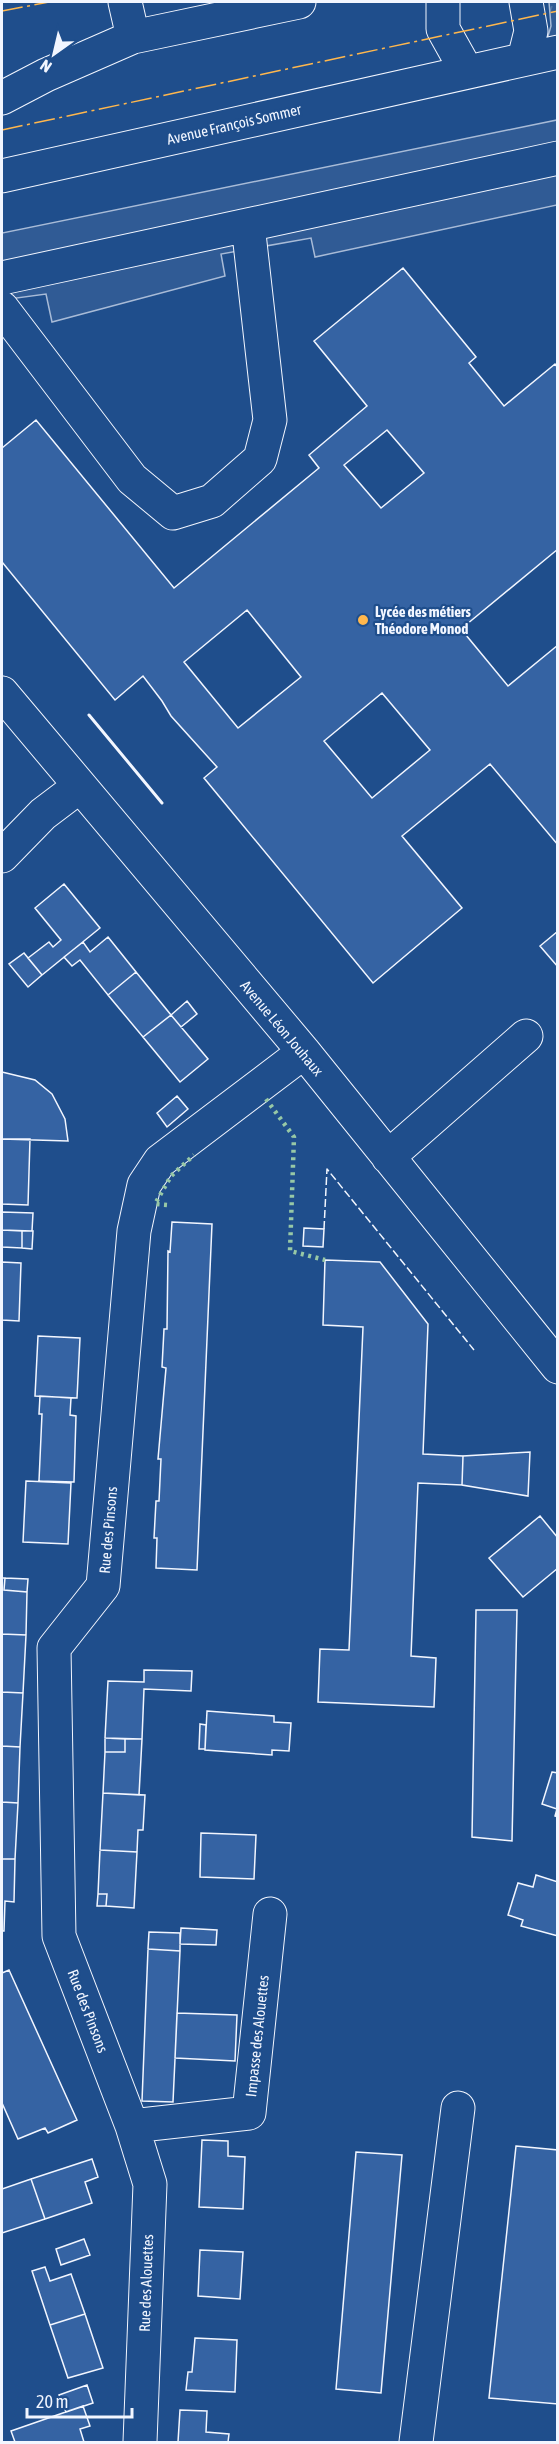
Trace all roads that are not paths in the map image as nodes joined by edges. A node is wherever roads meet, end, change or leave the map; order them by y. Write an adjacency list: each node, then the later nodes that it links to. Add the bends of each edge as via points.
1 (125, 2): 5 (street)
2 (300, 2): 5 (street)
3 (443, 2): 8 (street, via 443,29)
4 (526, 2): 7 (street, via 531,30)
5 (133, 37): 9 (street)
6 (558, 52): 7 (street)
7 (524, 59): 8 (street, Avenue François Sommer)
8 (467, 72): 11 (street, Avenue François Sommer)
9 (2, 98)
10 (558, 158): 12 (street)
11 (2, 176)
12 (248, 225): 13 (street); 14 (street, via 270,420 260,459 212,501 173,513 132,479)
13 (2, 278)
14 (2, 308)
15 (2, 693): 16 (street, Avenue Léon Jouhaux)
16 (80, 786): 17 (street, via 43,814); 19 (street, Avenue Léon Jouhaux)
17 (2, 856)
18 (526, 1036): 20 (street)
19 (304, 1052): 20 (street, Avenue Léon Jouhaux); 24 (street, Rue des Pinsons, via 160,1161 144,1185 134,1231 103,1586 54,1648 59,1936)
20 (388, 1157): 21 (street, Avenue Léon Jouhaux)
21 (558, 1367)
22 (270, 1914): 24 (street, Impasse des Alouettes, via 249,2113)
23 (458, 2108): 26 (street)
24 (132, 2126): 25 (street, Rue des Alouettes, via 150,2184)
25 (140, 2442)
26 (416, 2442)

